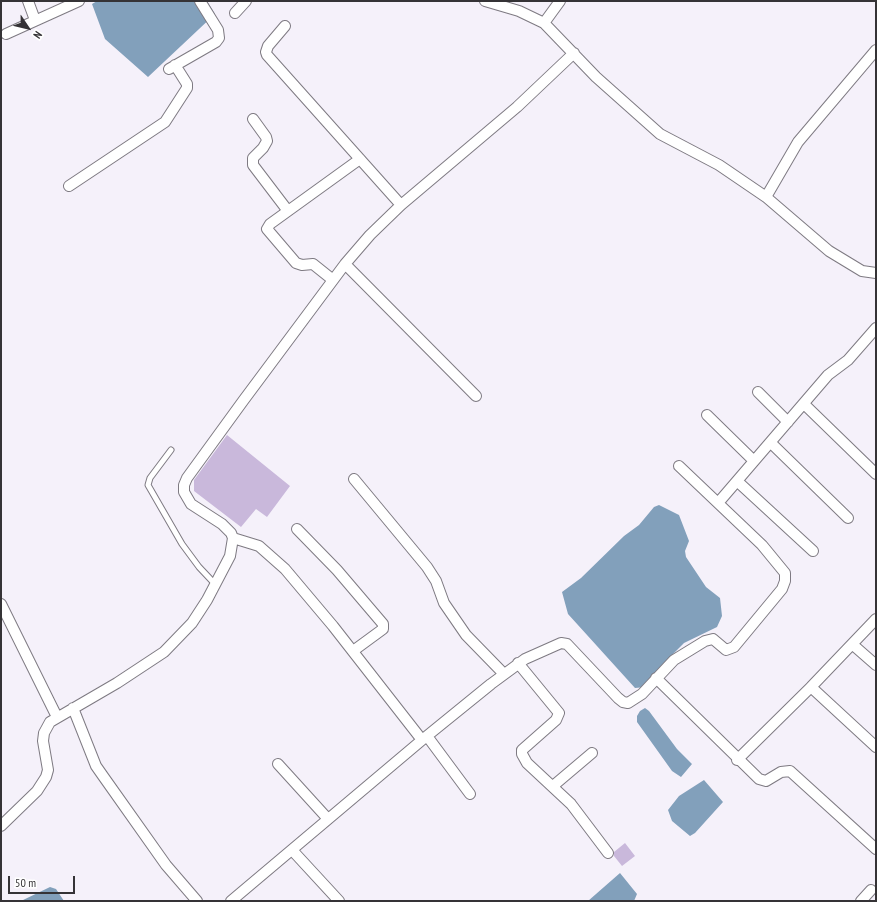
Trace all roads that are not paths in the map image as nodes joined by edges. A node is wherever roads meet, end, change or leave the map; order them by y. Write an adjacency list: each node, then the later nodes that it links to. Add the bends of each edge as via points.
1 (28, 1): 8 (street)
2 (79, 1): 8 (street)
3 (200, 1): 16 (street, via 218,30 219,38 172,67 187,84 187,88 165,122)
4 (246, 1): 7 (street)
5 (485, 1): 9 (street, via 519,11)
6 (560, 1): 9 (street)
7 (235, 13)
8 (35, 20): 11 (street)
9 (544, 23): 13 (street)
10 (285, 26): 15 (street, via 268,46 267,55)
11 (6, 34)
12 (876, 50): 17 (street, via 798,142)
13 (574, 53): 17 (street, via 596,77 660,134 719,164); 18 (street, via 487,134)
14 (253, 119): 19 (street, via 267,141 253,158 253,165)
15 (360, 159): 18 (street); 19 (street)
16 (69, 186)
17 (766, 198): 21 (street, via 828,251 862,271)
18 (401, 205): 20 (street)
19 (288, 211): 22 (street, via 267,226 268,232 296,264 313,264)
20 (345, 264): 22 (street); 25 (street)
21 (876, 273)
22 (333, 280): 39 (street, via 184,485 184,492 191,504 222,524 231,533)
23 (876, 328): 26 (street, via 848,360 828,375)
24 (758, 392): 28 (street)
25 (476, 396)
26 (804, 404): 28 (street); 33 (street)
27 (707, 415): 31 (street)
28 (788, 422): 29 (street)
29 (771, 443): 31 (street); 37 (street)
30 (171, 450): 41 (lane, via 150,478 148,485 182,544)
31 (754, 461): 35 (street)
32 (679, 466): 36 (street)
33 (876, 474)
34 (354, 479): 48 (street, via 427,567 447,608 466,635)
35 (737, 481): 36 (street); 40 (street)
36 (718, 503): 49 (street, via 781,566 785,573 785,581 782,589 734,647 726,650 710,639 674,660)
37 (848, 518)
38 (297, 529): 45 (street, via 337,570 383,624 383,629)
39 (232, 538): 41 (street, via 230,556); 45 (street, via 259,546 270,555 302,588)
40 (813, 551)
41 (215, 585): 51 (street, via 192,623 164,652 117,684)
42 (1, 604): 52 (street)
43 (876, 619): 44 (street)
44 (852, 644): 47 (street); 50 (street)
45 (353, 651): 53 (street)
46 (518, 663): 48 (street); 49 (street, via 561,643 567,644 618,698 628,703 642,694); 58 (street, via 559,713 556,720 522,750 527,763)
47 (876, 665)
48 (504, 674): 53 (street)
49 (656, 678): 56 (street)
50 (810, 688): 54 (street); 56 (street)
51 (73, 708): 52 (street); 66 (street, via 96,766 166,865)
52 (57, 716): 61 (street, via 46,726 44,733 48,770 46,777 37,791)
53 (425, 738): 59 (street); 60 (street)
54 (876, 747)
55 (592, 753): 58 (street)
56 (737, 760): 62 (street, via 763,781 786,770 790,771)
57 (278, 764): 60 (street)
58 (553, 786): 64 (street, via 571,804)
59 (470, 794)
60 (328, 819): 63 (street)
61 (1, 826)
62 (876, 849)
63 (292, 850): 67 (street); 68 (street)
64 (608, 853)
65 (871, 890): 69 (street)
66 (197, 901)
67 (231, 901)
68 (339, 901)
69 (861, 901)

